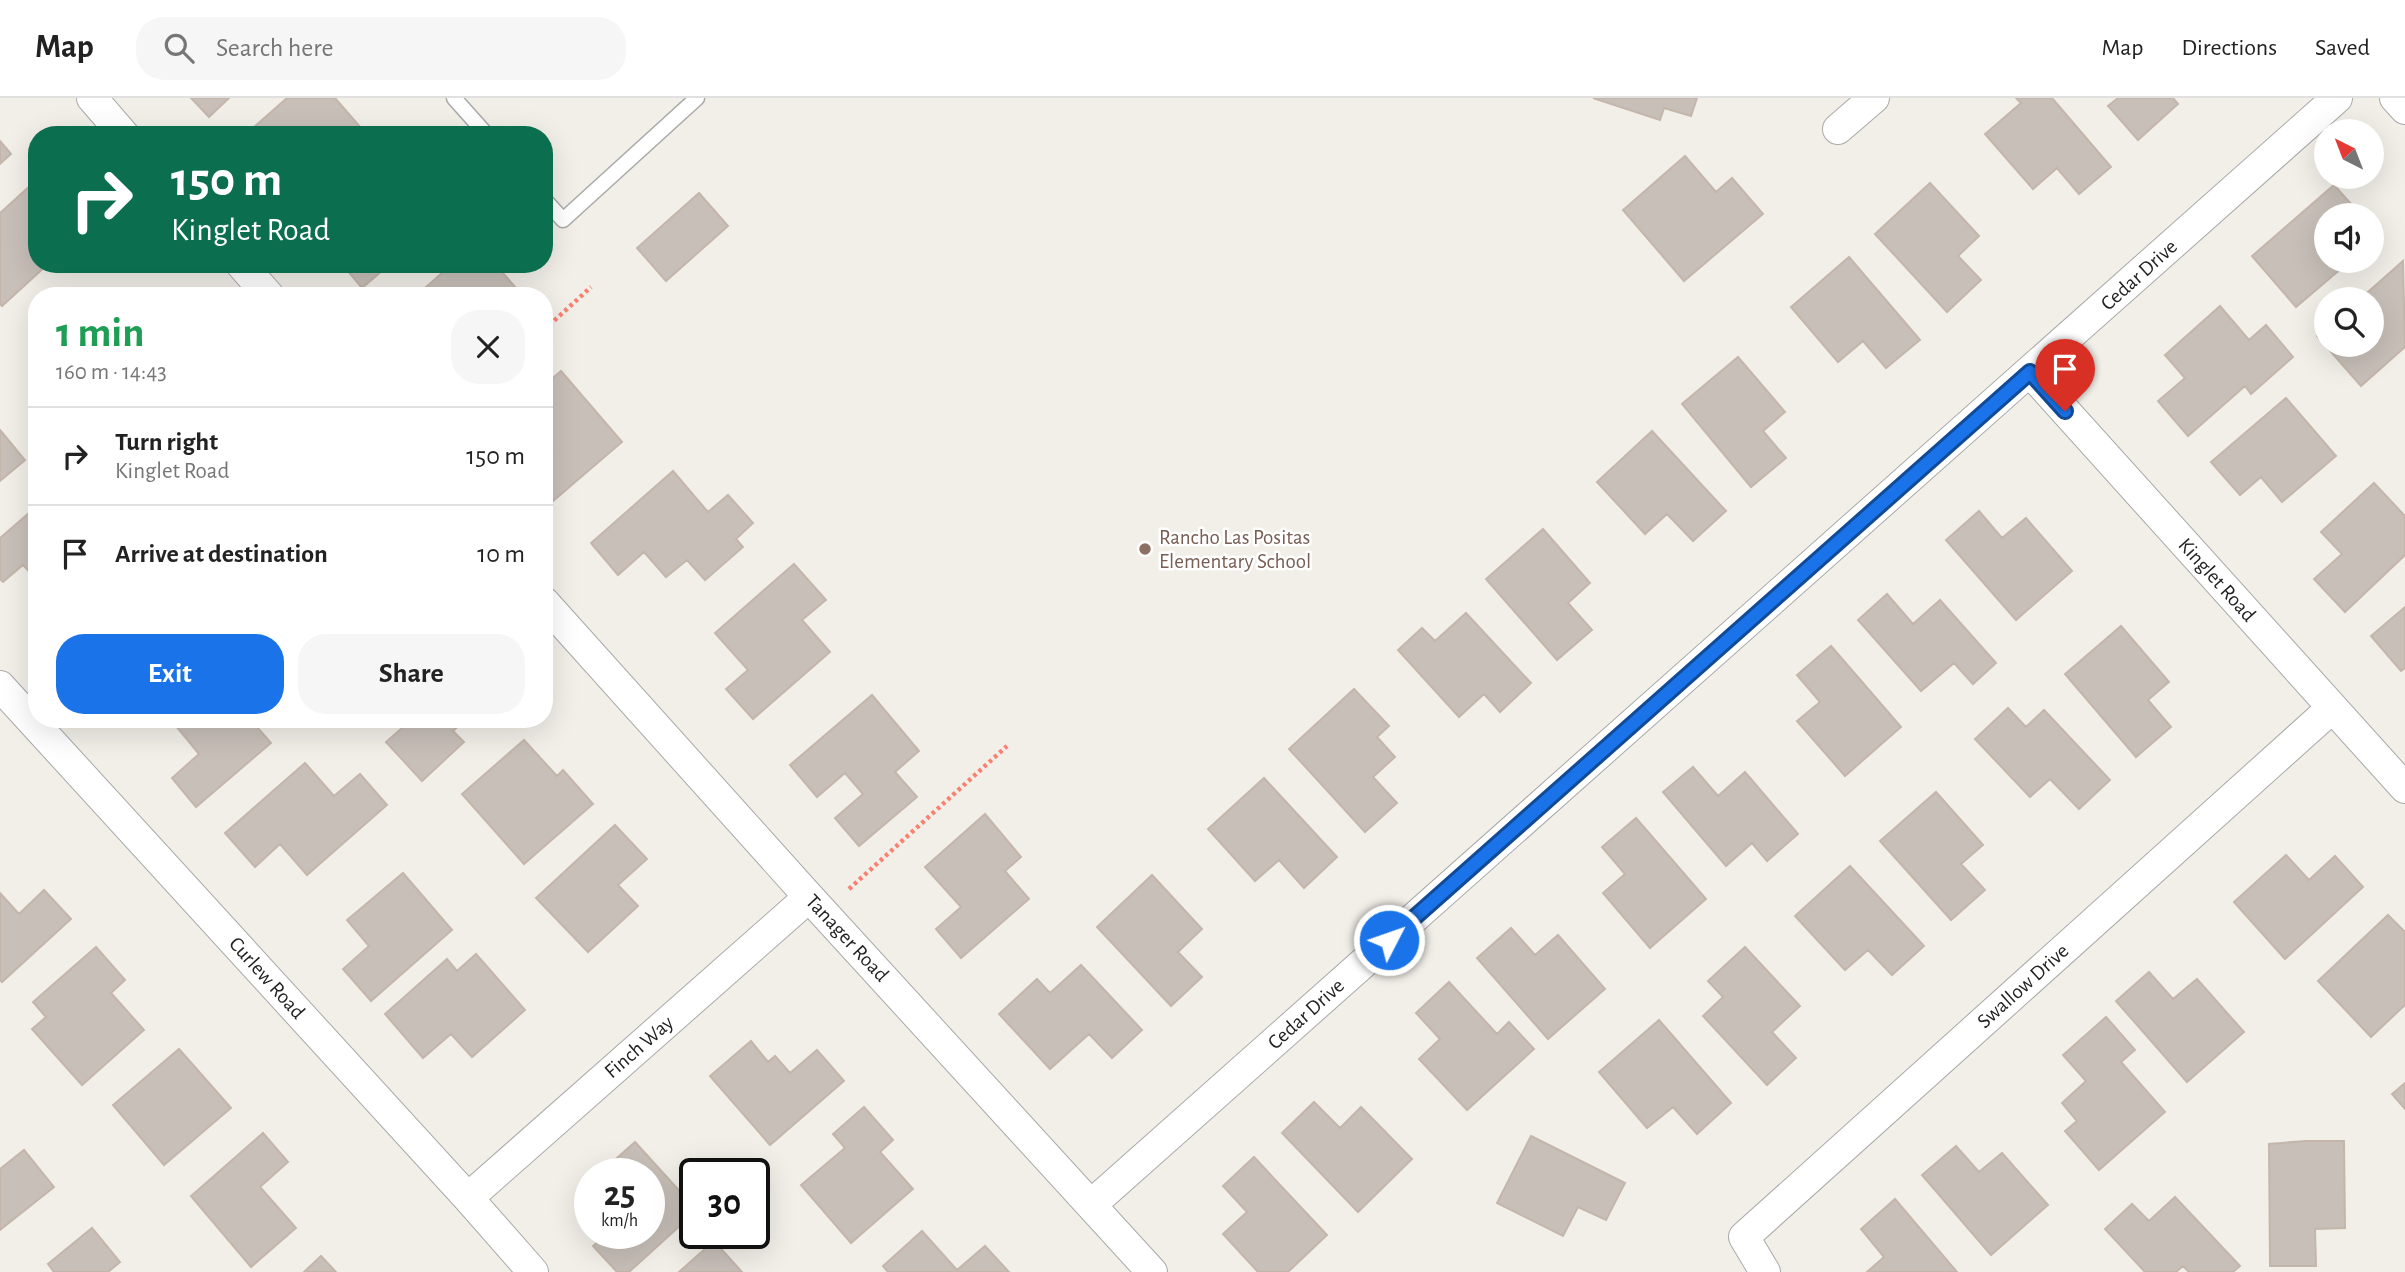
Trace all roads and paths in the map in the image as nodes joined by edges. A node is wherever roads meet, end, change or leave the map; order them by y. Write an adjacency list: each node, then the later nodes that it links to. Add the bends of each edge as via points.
1 (92, 98): 8 (street)
2 (454, 98): 9 (lane)
3 (697, 98): 11 (lane, via 563,220)
4 (1874, 98): 10 (street)
5 (2337, 98): 16 (street, Cedar Drive)
6 (2395, 98): 7 (street)
7 (2405, 109)
8 (116, 126)
9 (479, 126)
10 (1838, 129)
11 (553, 209)
12 (249, 273): 13 (street)
13 (261, 287)
14 (591, 287): 15 (path)
15 (553, 322)
16 (2030, 372): 19 (street, Kinglet Road); 27 (street, Cedar Drive)
17 (553, 612): 25 (street, Tanager Road)
18 (0, 686): 20 (street, Curlew Road)
19 (2332, 708): 23 (street, Kinglet Road); 30 (street, Swallow Drive, via 1744,1237)
20 (28, 717)
21 (38, 728): 26 (street, Curlew Road)
22 (1007, 746): 24 (path)
23 (2405, 788)
24 (846, 892)
25 (809, 897): 26 (street, Finch Way); 27 (street, Tanager Road)
26 (468, 1198): 28 (street, Curlew Road)
27 (1092, 1205): 29 (street, Tanager Road)
28 (533, 1272)
29 (1152, 1272)
30 (1765, 1272)

